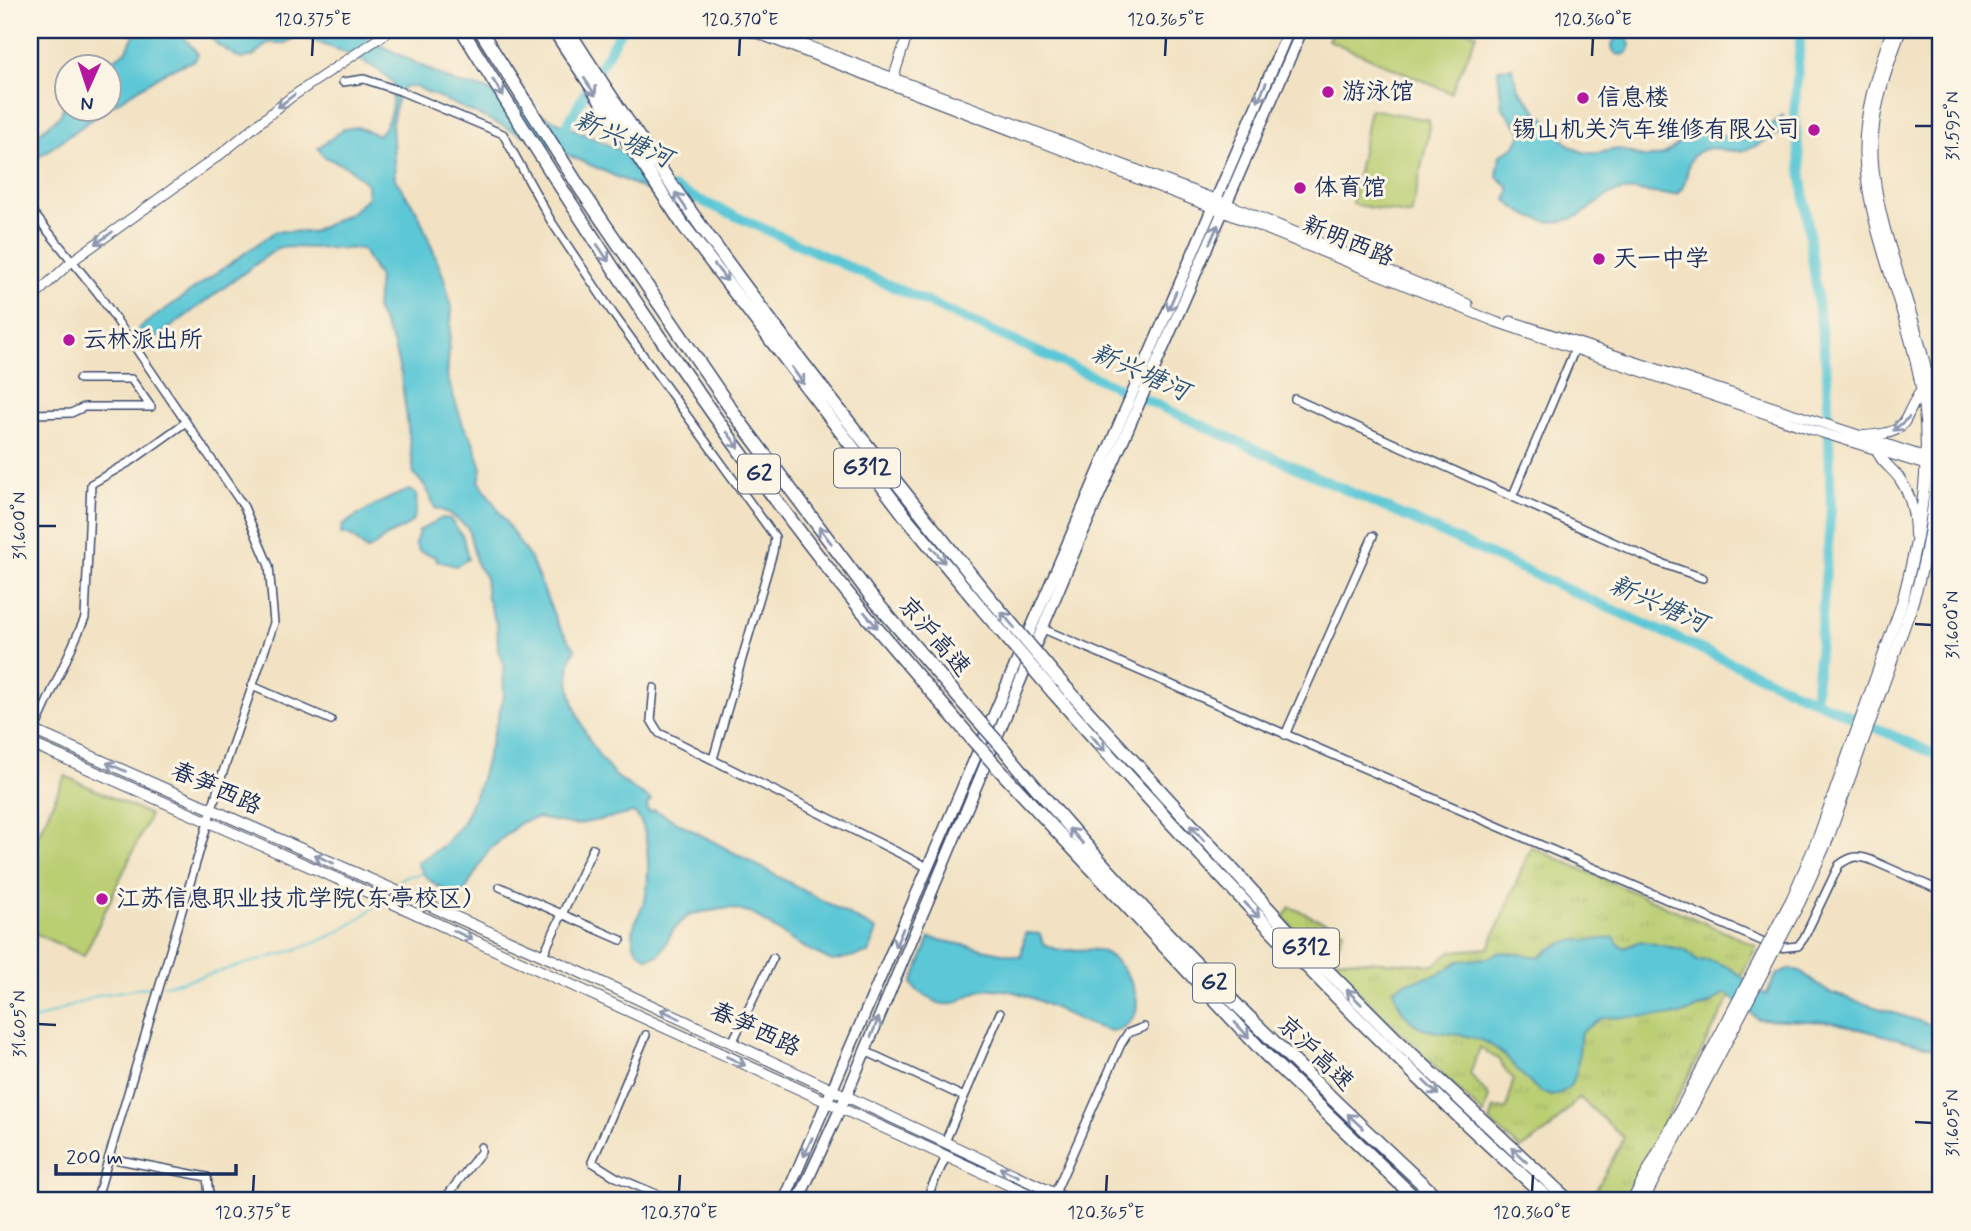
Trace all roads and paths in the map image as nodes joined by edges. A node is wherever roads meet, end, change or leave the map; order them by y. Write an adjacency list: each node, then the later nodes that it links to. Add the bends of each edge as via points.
1 (391, 30): 18 (street, one-way to 18, via 341,61)
2 (462, 30): 86 (highway, 京沪高速 / G2, one-way to 86, bridge, via 565,196 722,426 854,600 995,765 1264,1053)
3 (480, 30): 87 (highway, 京沪高速 / G2, one-way to 3, bridge, via 1285,1056 1134,901 862,584 735,415 580,188)
4 (554, 30): 20 (highway, G312, one-way to 20, via 683,225)
5 (568, 30): 20 (highway, G312, one-way to 5)
6 (748, 30): 14 (street, 新明西路)
7 (766, 30): 14 (street, 新明西路)
8 (909, 30): 14 (street)
9 (1289, 30): 15 (main road, one-way to 15)
10 (1302, 30): 16 (main road)
11 (1892, 30): 24 (main road, via 1868,107 1864,162 1873,220)
12 (1901, 30): 22 (main road, via 1876,108 1872,162 1881,219)
13 (343, 82): 49 (street, via 364,79 503,134 551,222 607,305 775,537)
14 (892, 83): 15 (street, 新明西路)
15 (1213, 203): 16 (street, 新明西路); 53 (main road, one-way to 53)
16 (1226, 208): 21 (street, 新明西路, via 1496,322); 29 (street, 新明西路, via 1498,317); 41 (main road, one-way to 16)
17 (30, 209): 18 (street)
18 (72, 261): 19 (street); 28 (street)
19 (30, 300)
20 (762, 317): 43 (highway, G312, one-way to 20, bridge); 43 (highway, G312, one-way to 43, bridge, via 842,435 983,610)
21 (1575, 349): 29 (street, 新明西路); 34 (street)
22 (1928, 376): 26 (main road); 33 (main road)
23 (79, 379): 27 (street, via 131,379 151,407 84,407 71,413)
24 (1922, 390): 31 (main road, one-way to 31, via 1900,428); 33 (main road)
25 (1296, 399): 34 (street)
26 (1941, 403)
27 (31, 414)
28 (186, 422): 42 (street, via 244,507 270,566 274,623); 46 (street, via 91,484 85,618)
29 (1813, 426): 30 (street, 新明西路)
30 (1847, 436): 31 (street, 新明西路); 32 (street, 新明西路)
31 (1863, 436): 33 (street, 新明西路)
32 (1877, 450): 33 (street, 新明西路); 38 (main road, via 1909,495)
33 (1934, 463): 37 (main road); 38 (main road)
34 (1513, 495): 39 (street, via 1655,561)
35 (1941, 524): 37 (main road)
36 (1373, 536): 47 (street)
37 (1928, 547): 40 (main road)
38 (1916, 553): 40 (main road)
39 (1703, 578)
40 (1906, 608): 90 (main road, bridge, via 1792,898); 91 (main road, bridge, via 1828,839 1800,902)
41 (1041, 628): 47 (street); 66 (main road, one-way to 41)
42 (252, 686): 45 (street); 50 (street)
43 (1056, 686): 88 (highway, G312, one-way to 88, via 1167,820 1314,975); 89 (highway, G312, one-way to 43, via 1298,941)
44 (654, 688): 49 (street, via 651,720 655,728)
45 (331, 720)
46 (32, 730): 50 (main road, 春笋西路, one-way to 46)
47 (1286, 735): 55 (street, via 1778,948 1798,946 1839,865 1848,858 1871,860)
48 (30, 743): 51 (main road, 春笋西路)
49 (713, 759): 53 (street)
50 (211, 809): 51 (street); 58 (main road, 春笋西路, one-way to 50)
51 (208, 820): 61 (main road, 春笋西路, one-way to 61); 75 (street)
52 (593, 848): 56 (street)
53 (929, 868): 67 (main road, one-way to 67)
54 (500, 887): 56 (street)
55 (1941, 891)
56 (562, 915): 57 (street); 58 (street)
57 (621, 940)
58 (543, 956): 60 (main road, 春笋西路)
59 (773, 958): 65 (street)
60 (600, 981): 61 (main road); 65 (main road, 春笋西路, one-way to 60)
61 (593, 995): 70 (main road, 春笋西路, one-way to 70)
62 (1000, 1013): 69 (street)
63 (1144, 1027): 76 (street, via 1128,1032 1121,1044)
64 (646, 1035): 80 (street, via 592,1162)
65 (732, 1043): 67 (main road, 春笋西路)
66 (865, 1051): 68 (main road); 69 (street)
67 (833, 1090): 68 (main road, 春笋西路); 70 (main road)
68 (846, 1096): 71 (main road); 72 (main road, 春笋西路)
69 (964, 1097): 72 (street)
70 (827, 1104): 71 (main road, 春笋西路); 81 (main road, one-way to 81)
71 (840, 1109): 74 (main road, 春笋西路); 82 (main road)
72 (945, 1142): 76 (main road, 春笋西路, one-way to 72)
73 (481, 1147): 79 (street)
74 (946, 1157): 83 (street); 84 (main road, 春笋西路)
75 (108, 1158): 77 (street); 78 (street, via 207,1177 209,1195)
76 (1055, 1194): 85 (main road, 春笋西路)
77 (96, 1201)
78 (217, 1201)
79 (443, 1201)
80 (673, 1201)
81 (784, 1201)
82 (798, 1201)
83 (925, 1201)
84 (1044, 1201)
85 (1071, 1201)
86 (1418, 1201)
87 (1441, 1201)
88 (1551, 1201)
89 (1569, 1201)
90 (1632, 1201)
91 (1643, 1201)

